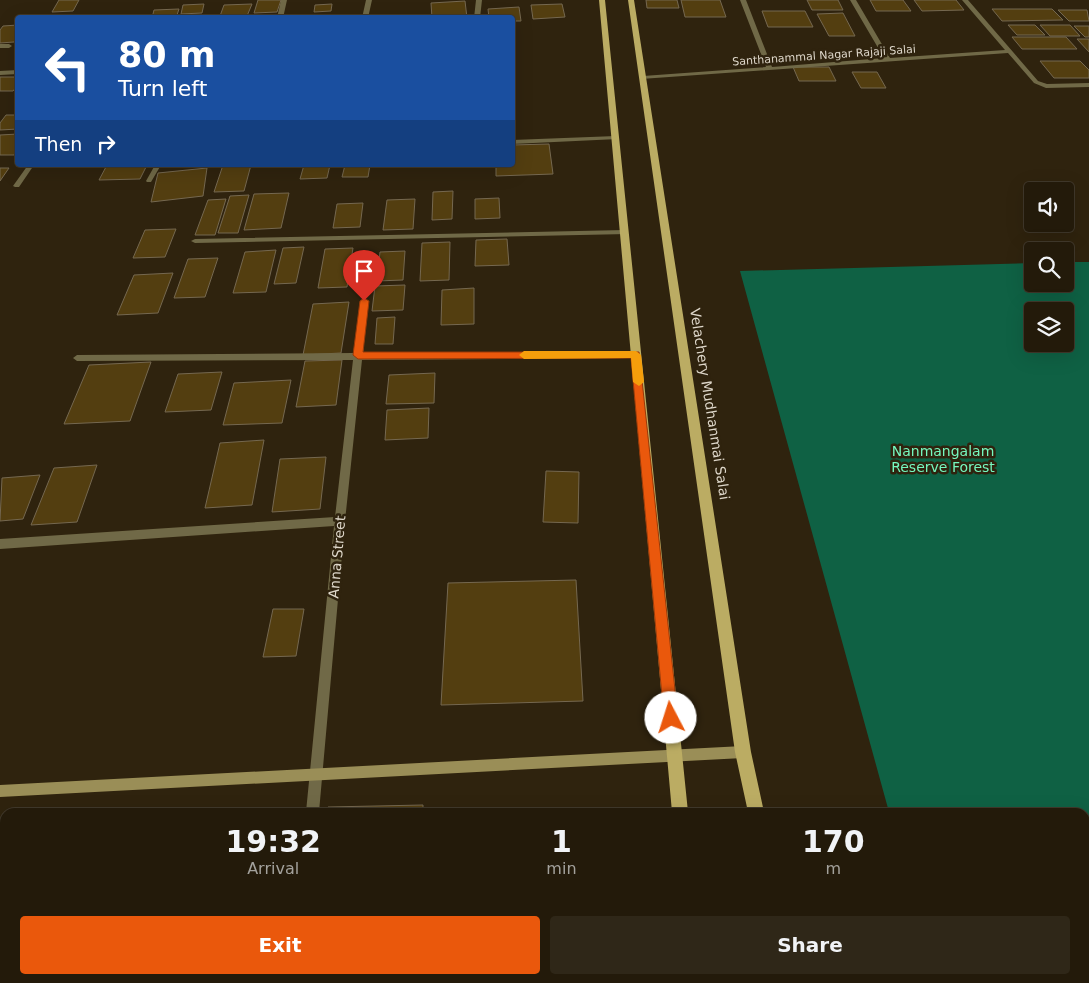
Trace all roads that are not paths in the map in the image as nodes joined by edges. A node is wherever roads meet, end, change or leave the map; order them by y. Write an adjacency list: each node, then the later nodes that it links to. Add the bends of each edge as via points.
1 (284, 0): 9 (street)
2 (369, 0): 10 (street)
3 (479, 0): 11 (street)
4 (602, 0): 21 (main road)
5 (631, 0): 19 (main road, Velachery Mudhanmai Salai)
6 (743, 0): 16 (street)
7 (852, 0): 15 (street)
8 (965, 0): 14 (street)
9 (281, 15)
10 (366, 15)
11 (477, 15)
12 (0, 46): 13 (street)
13 (9, 46)
14 (1008, 51): 15 (street, Santhanammal Nagar Rajaji Salai); 20 (street, via 1041,85)
15 (888, 60): 16 (street, Santhanammal Nagar Rajaji Salai)
16 (770, 69): 19 (street, Santhanammal Nagar Rajaji Salai)
17 (0, 72): 18 (street)
18 (15, 72)
19 (642, 78): 35 (main road, Velachery Mudhanmai Salai)
20 (1089, 85)
21 (616, 138): 22 (street); 27 (main road)
22 (515, 142)
23 (30, 167): 26 (street)
24 (157, 167): 25 (street)
25 (150, 181)
26 (17, 186)
27 (625, 232): 28 (street); 31 (main road)
28 (195, 241)
29 (364, 301): 30 (street, Anna Street)
30 (358, 355): 31 (street); 32 (street); 33 (street, Anna Street)
31 (636, 355): 36 (main road)
32 (77, 358)
33 (340, 521): 34 (street); 37 (street, Anna Street)
34 (0, 544)
35 (743, 752): 36 (street); 41 (main road, Velachery Mudhanmai Salai)
36 (675, 756): 37 (street); 40 (main road)
37 (317, 775): 38 (street); 39 (street, Anna Street)
38 (0, 790)
39 (313, 808)
40 (680, 808)
41 (755, 808)

